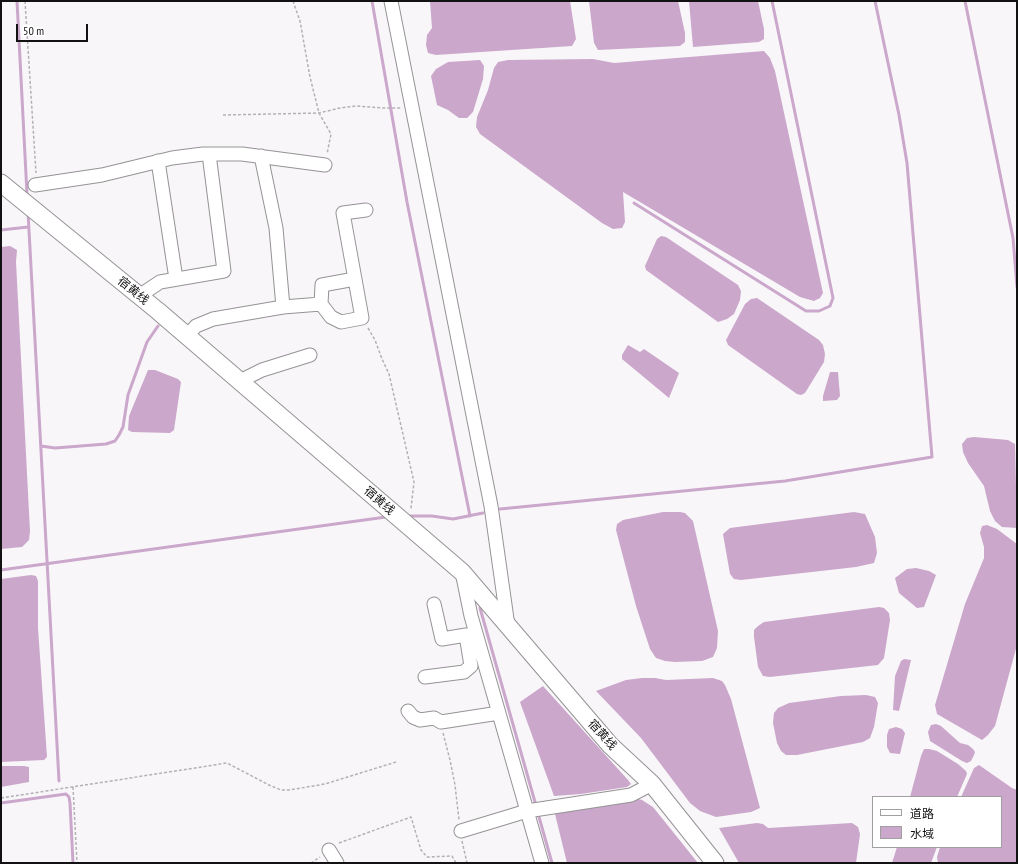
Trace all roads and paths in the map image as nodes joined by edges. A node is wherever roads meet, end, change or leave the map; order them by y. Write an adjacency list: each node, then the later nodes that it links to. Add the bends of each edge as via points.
1 (25, 1): 12 (path)
2 (293, 1): 5 (path, via 300,21)
3 (391, 1): 26 (street, via 491,506)
4 (396, 108): 5 (path, via 356,106)
5 (319, 113): 6 (path); 10 (path, via 331,134)
6 (223, 115)
7 (209, 154): 8 (street); 9 (street); 14 (street, via 224,271)
8 (262, 156): 10 (street); 18 (street, via 276,228)
9 (158, 162): 12 (street, via 102,175); 14 (street)
10 (326, 165)
11 (1, 183): 16 (main road, 宿黄线)
12 (35, 185)
13 (366, 210): 15 (street, via 343,213)
14 (176, 279): 16 (street, via 160,282)
15 (355, 279): 17 (street, via 322,285); 19 (street)
16 (140, 296): 20 (main road, 宿黄线)
17 (321, 304): 18 (street); 19 (street, via 340,322)
18 (283, 307): 20 (street, via 213,319 196,326)
19 (362, 318): 23 (path, via 390,374 414,482 411,508)
20 (187, 336): 22 (main road, 宿黄线)
21 (310, 355): 22 (street, via 262,370)
22 (240, 381): 23 (main road, 宿黄线)
23 (394, 514): 24 (main road, 宿黄线)
24 (462, 572): 26 (main road, 宿黄线); 27 (street)
25 (434, 604): 27 (street, via 442,639)
26 (508, 626): 33 (main road, 宿黄线, via 610,745)
27 (471, 635): 28 (street, via 470,666 464,672); 30 (street)
28 (425, 677)
29 (408, 711): 31 (street, via 420,720 434,718)
30 (499, 713): 31 (street); 36 (street)
31 (441, 722): 37 (path, via 453,773)
32 (396, 762): 34 (path, via 325,784 281,790 227,763)
33 (652, 784): 36 (street, via 631,795); 45 (main road, 宿黄线)
34 (73, 787): 35 (path); 39 (path)
35 (1, 798)
36 (527, 811): 37 (street); 44 (street)
37 (461, 831): 43 (path)
38 (329, 850): 40 (path); 41 (street); 42 (path, via 339,843 411,818 421,850 427,856 452,856)
39 (77, 863)
40 (311, 863)
41 (337, 863)
42 (456, 863)
43 (466, 863)
44 (542, 863)
45 (715, 863)

